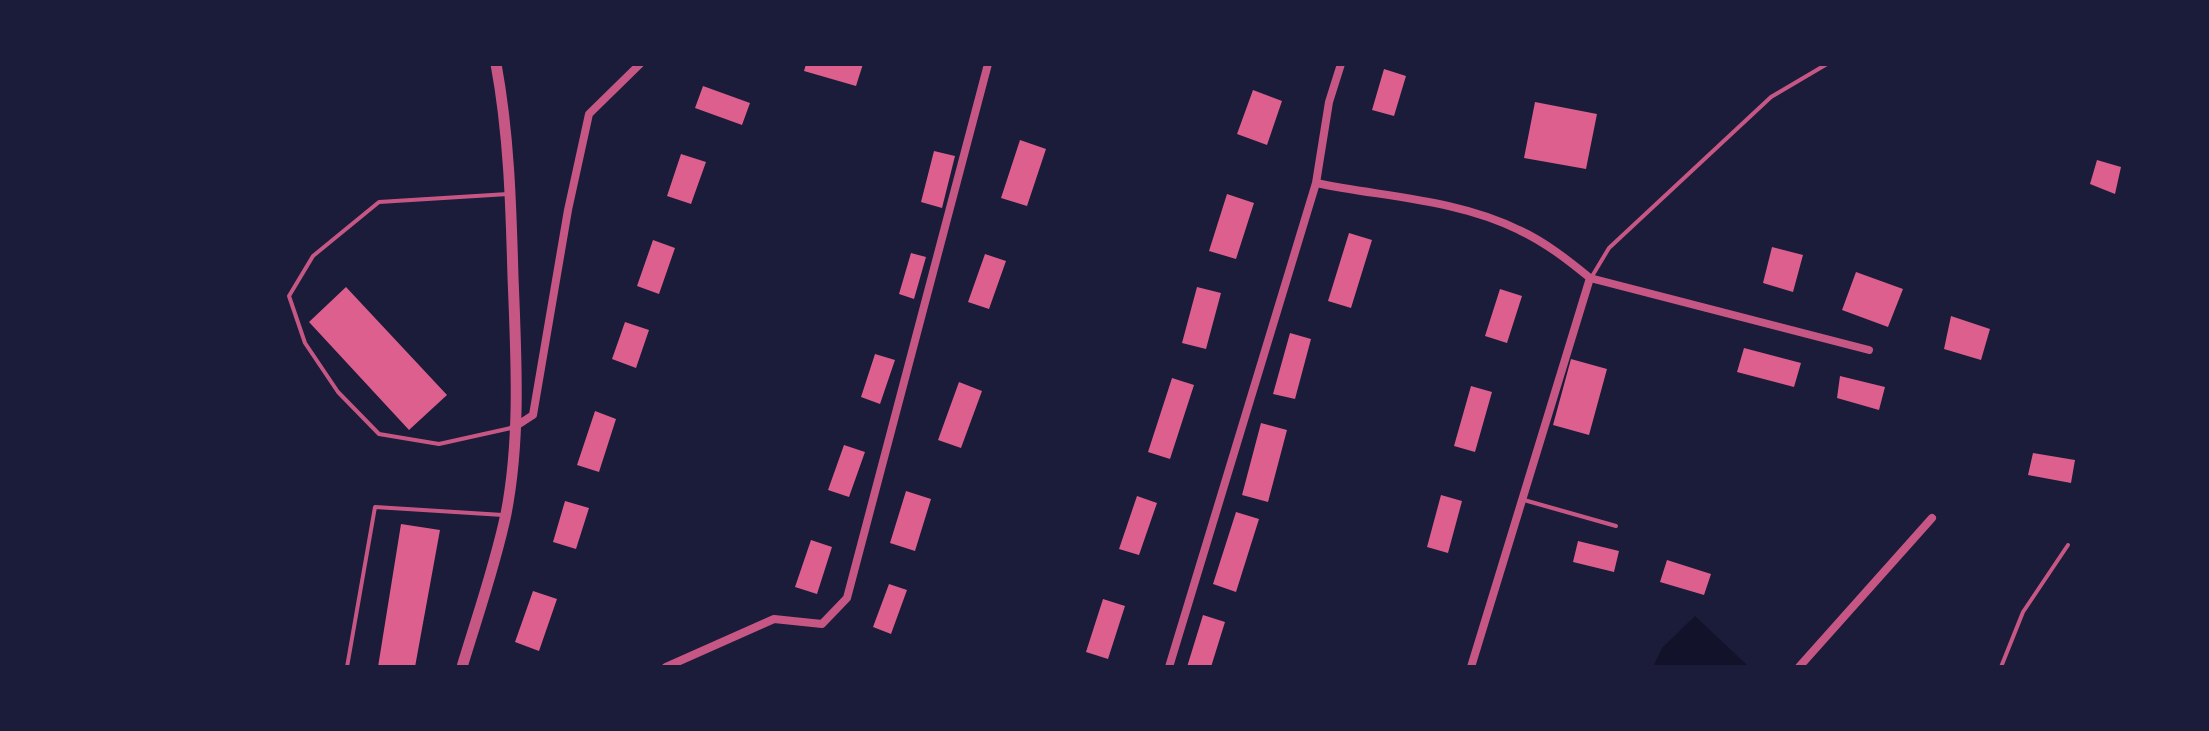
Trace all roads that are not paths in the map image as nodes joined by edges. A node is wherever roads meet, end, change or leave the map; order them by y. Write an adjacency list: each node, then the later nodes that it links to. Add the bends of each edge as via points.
1 (496, 64): 7 (street)
2 (640, 64): 10 (street, via 589,114 533,415)
3 (988, 64): 18 (street, via 847,598 822,624 774,619)
4 (1341, 64): 6 (street)
5 (1827, 64): 8 (lane, via 1771,97 1609,248)
6 (1316, 183): 8 (street, via 1431,201 1518,229); 19 (street)
7 (510, 194): 10 (street); 10 (lane, via 379,202 313,256 289,296 305,343 338,392 379,434 439,444)
8 (1590, 278): 9 (street); 11 (street)
9 (1869, 350)
10 (513, 428): 12 (street)
11 (1522, 499): 14 (lane); 20 (street)
12 (506, 515): 16 (lane, via 375,507); 17 (street)
13 (1932, 518): 21 (street)
14 (1616, 526)
15 (2068, 545): 22 (lane, via 2023,612)
16 (347, 667)
17 (462, 667)
18 (666, 667)
19 (1169, 667)
20 (1471, 667)
21 (1799, 667)
22 (2001, 667)

